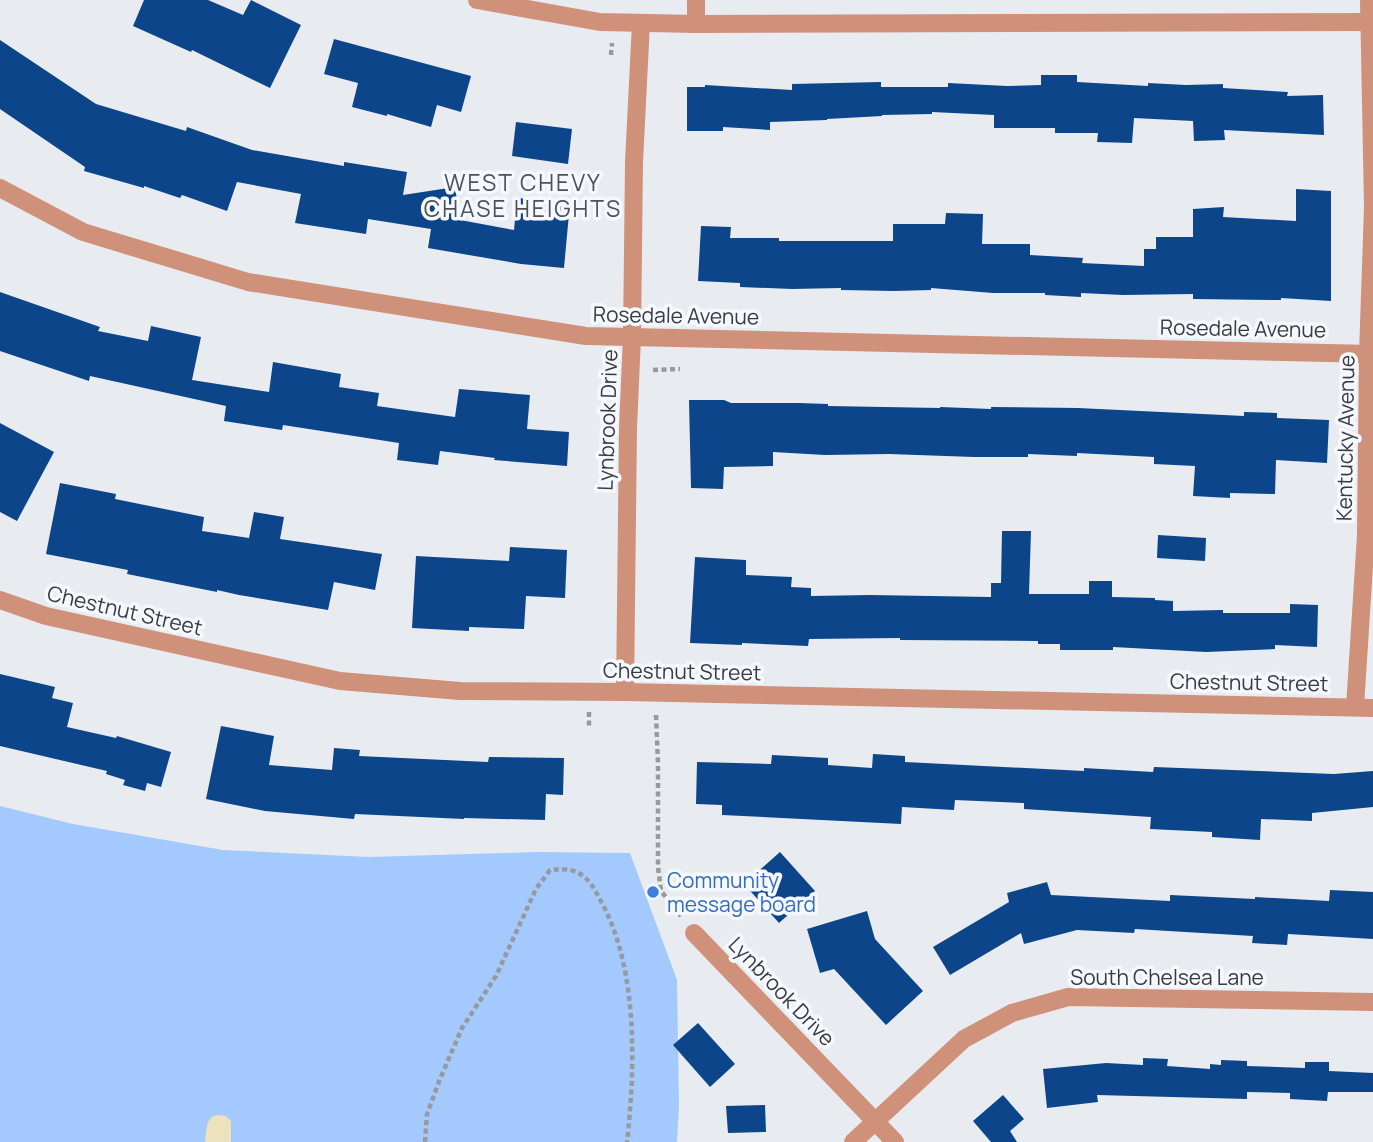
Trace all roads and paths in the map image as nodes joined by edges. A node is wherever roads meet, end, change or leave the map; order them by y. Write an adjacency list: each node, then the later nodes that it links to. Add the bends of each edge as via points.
1 (477, 0): 5 (street, via 600,22)
2 (696, 0): 6 (street)
3 (1368, 0): 4 (street, Kentucky Avenue)
4 (1371, 22): 6 (street); 9 (street, Kentucky Avenue)
5 (641, 23): 6 (street); 8 (street, Lynbrook Drive)
6 (696, 24)
7 (0, 188): 8 (street, Rosedale Avenue, via 83,232 248,282 586,336)
8 (632, 337): 9 (street, Rosedale Avenue); 11 (street, Lynbrook Drive)
9 (1371, 354): 13 (street, Kentucky Avenue)
10 (0, 600): 11 (street, Chestnut Street, via 46,616 340,681 460,691)
11 (625, 692): 12 (street, Chestnut Street)
12 (656, 693): 13 (street, Chestnut Street); 14 (path, via 661,891)
13 (1364, 708)
14 (694, 933): 16 (street, Lynbrook Drive)
15 (1373, 1002): 16 (street, South Chelsea Lane, via 1068,997 1012,1013 964,1039)
16 (874, 1121): 19 (street, South Chelsea Lane); 20 (street, Lynbrook Drive)
17 (425, 1142): 18 (path, via 427,1114 462,1028 496,976 536,889 550,870 565,868 580,873 595,889 622,957 631,1020)
18 (626, 1142)
19 (853, 1142)
20 (895, 1142)

